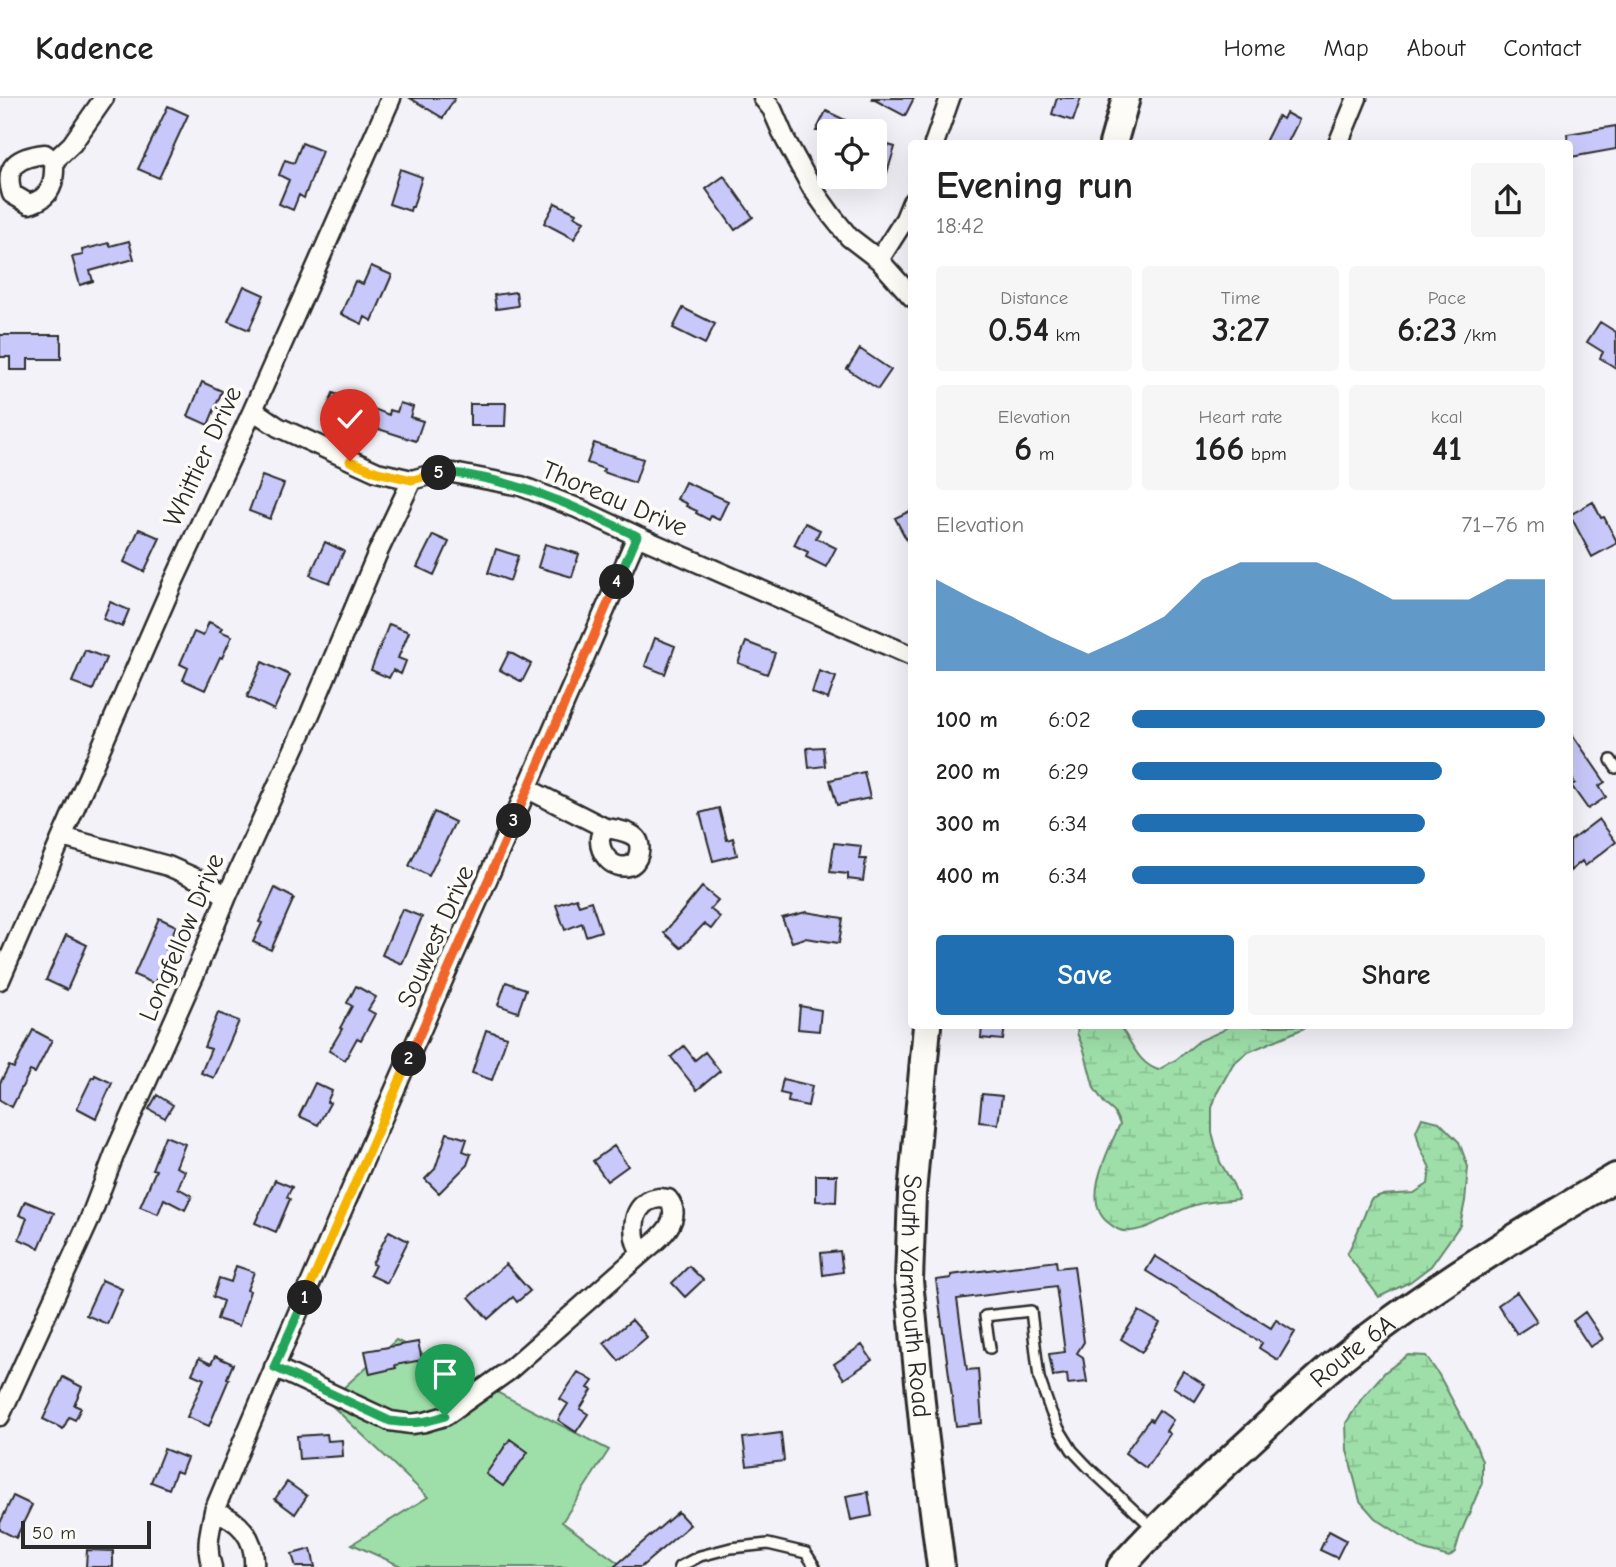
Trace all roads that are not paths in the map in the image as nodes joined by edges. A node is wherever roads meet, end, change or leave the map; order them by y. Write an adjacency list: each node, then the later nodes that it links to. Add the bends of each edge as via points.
1 (104, 98): 10 (street, via 72,144)
2 (391, 98): 14 (street, Whittier Drive)
3 (950, 98): 7 (street)
4 (1126, 98): 8 (main road)
5 (1357, 98): 9 (street)
6 (771, 102): 12 (street, via 785,139 832,216)
7 (934, 140)
8 (1114, 140)
9 (1340, 140)
10 (54, 161)
11 (908, 212): 12 (street)
12 (878, 260): 13 (street)
13 (908, 293)
14 (253, 410): 15 (street, Thoreau Drive, via 278,428 350,461); 20 (street, Whittier Drive)
15 (412, 480): 16 (street, Thoreau Drive, via 453,472 522,486); 21 (street, Longfellow Drive)
16 (637, 536): 17 (street, Thoreau Drive); 18 (street, Souwest Drive)
17 (908, 654)
18 (528, 789): 19 (street); 27 (street, Souwest Drive)
19 (603, 827)
20 (62, 837): 21 (street, via 168,866); 22 (street, Whittier Drive)
21 (227, 896): 28 (street, Longfellow Drive, via 89,1221)
22 (0, 980)
23 (927, 1029): 35 (main road, South Yarmouth Road, via 909,1281)
24 (1616, 1177): 30 (main road, Route 6A, via 1363,1340)
25 (642, 1253): 27 (street, via 507,1372 445,1416 411,1424 390,1421)
26 (990, 1348): 30 (lane, via 985,1316 1031,1311 1040,1378 1059,1429 1088,1467)
27 (274, 1367): 29 (street, Souwest Drive)
28 (0, 1416)
29 (214, 1511): 31 (street, Souwest Drive, via 208,1536); 32 (street, via 237,1523 246,1535 252,1544)
30 (1155, 1530): 36 (main road, Route 6A)
31 (212, 1567)
32 (254, 1567)
33 (679, 1567): 34 (lane, via 731,1548 768,1545 806,1553)
34 (815, 1567)
35 (940, 1567)
36 (1121, 1567)

